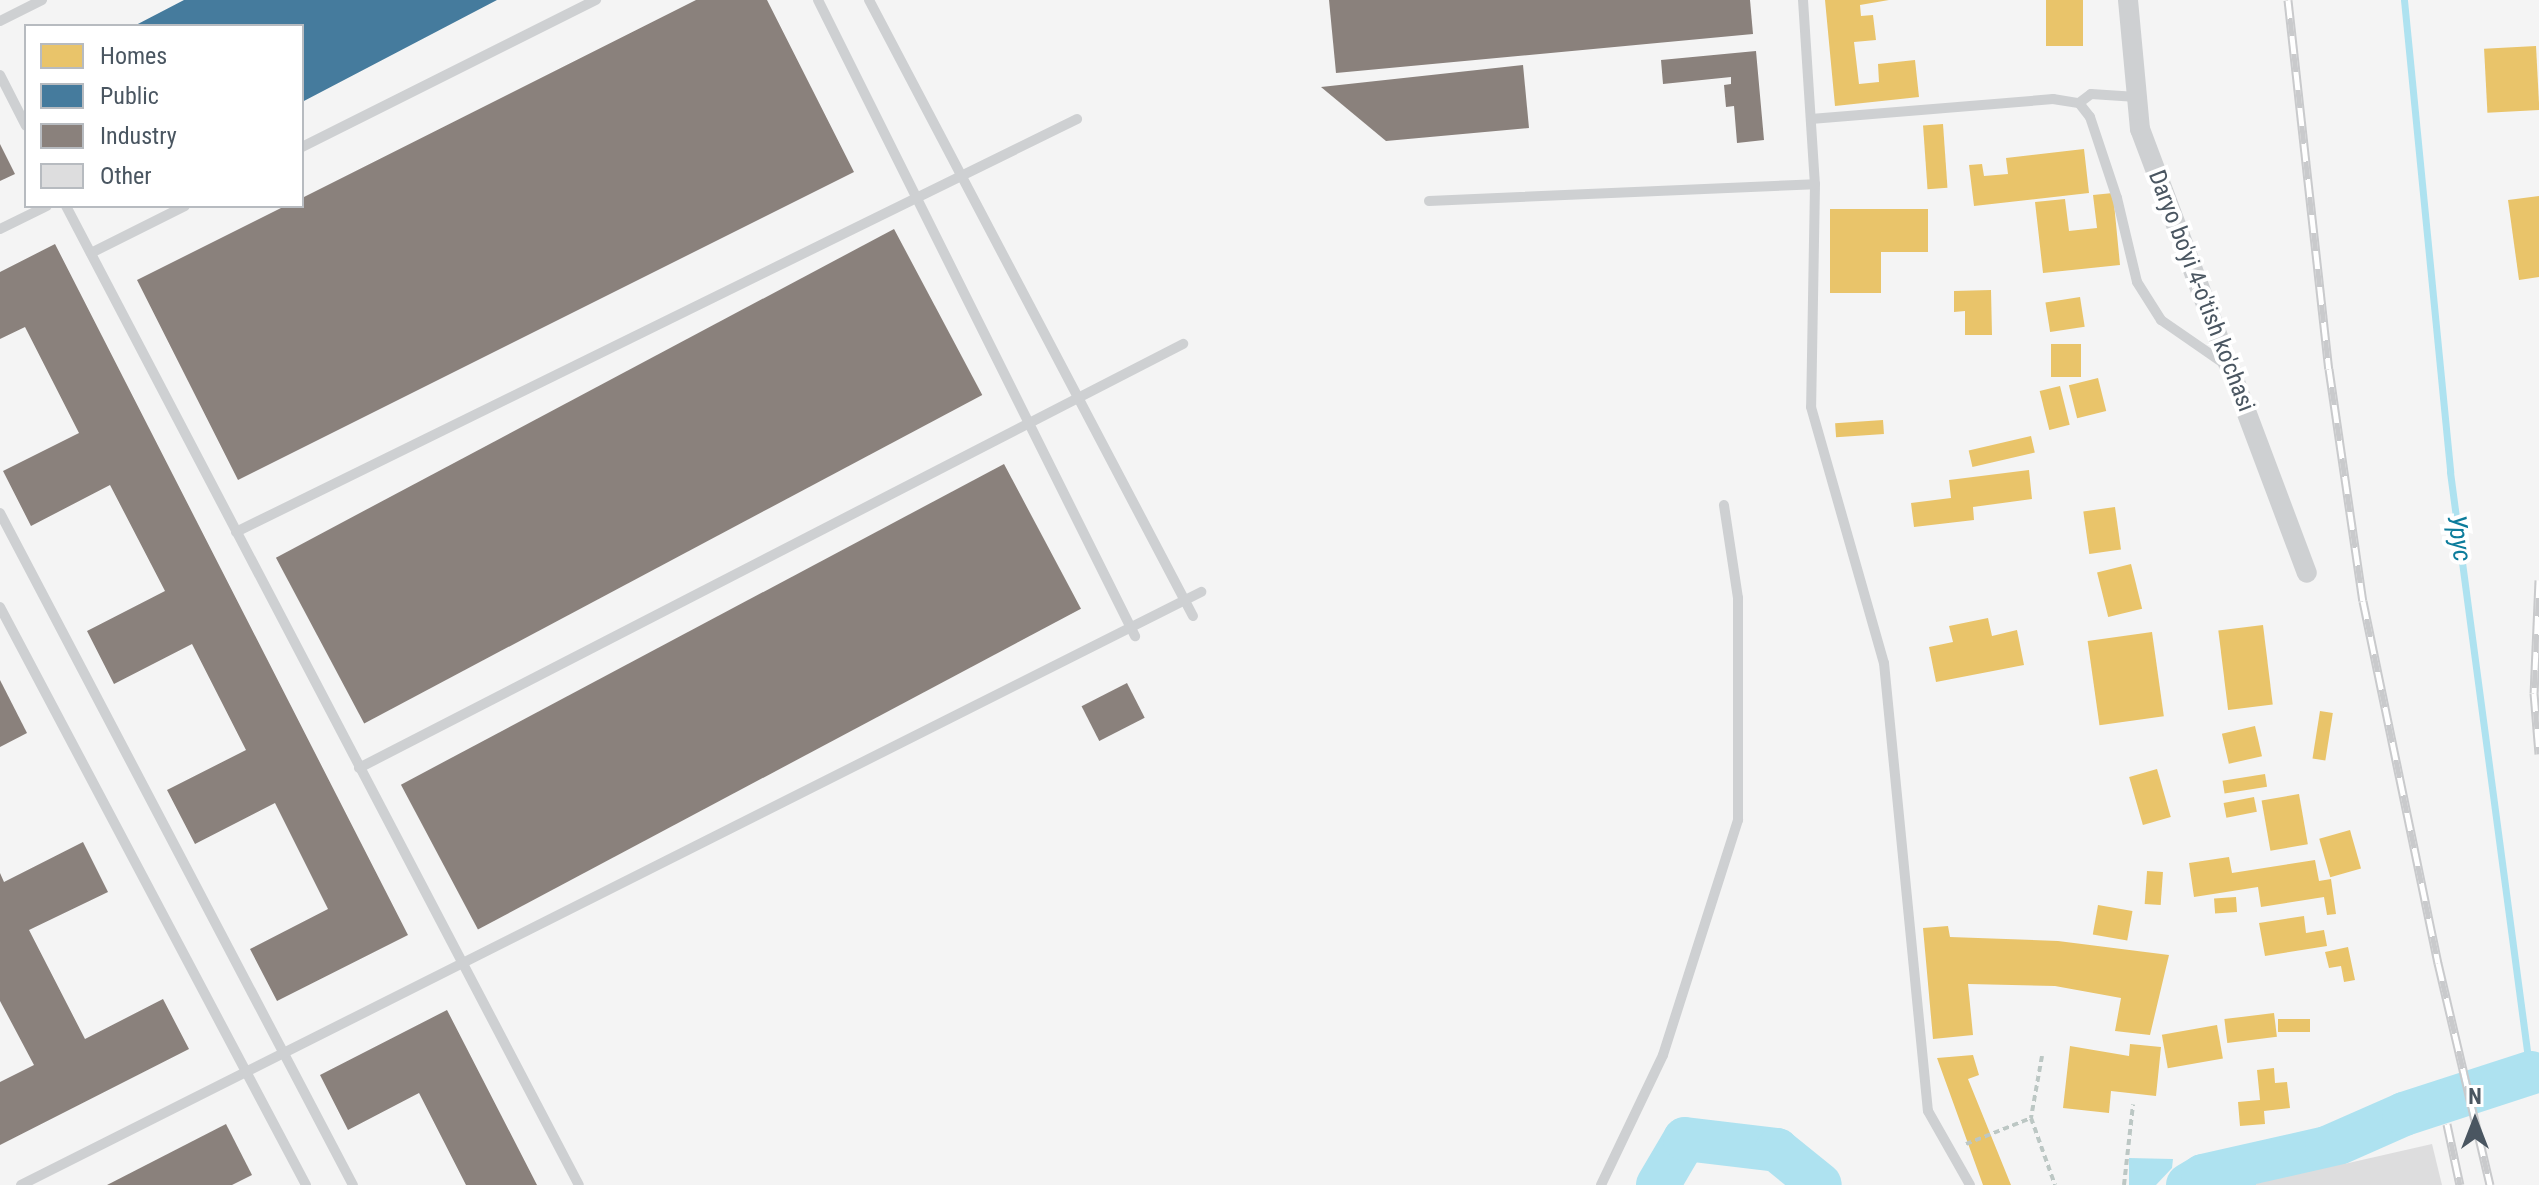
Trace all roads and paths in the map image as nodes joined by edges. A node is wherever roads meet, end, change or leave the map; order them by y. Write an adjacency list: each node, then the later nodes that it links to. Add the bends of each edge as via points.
1 (42, 0): 7 (lane)
2 (596, 0): 14 (lane)
3 (818, 0): 17 (lane)
4 (869, 0): 15 (lane)
5 (1803, 0): 12 (lane)
6 (2128, 0): 9 (street, Daryo bo'yi 4-o'tish ko'chasi)
7 (0, 21)
8 (0, 75): 13 (lane)
9 (2137, 97): 10 (lane, via 2091,94); 25 (street, Daryo bo'yi 4-o'tish ko'chasi, via 2140,129)
10 (2079, 103): 12 (lane, via 2053,99); 25 (lane, via 2090,117 2117,198 2137,282 2161,320)
11 (1077, 119): 15 (lane)
12 (1811, 119): 16 (lane)
13 (24, 122)
14 (304, 146)
15 (962, 177): 17 (lane); 26 (lane)
16 (1815, 184): 18 (lane); 50 (lane, via 1811,407 1884,663 1928,1111)
17 (918, 199): 27 (lane); 30 (lane)
18 (1429, 201)
19 (43, 208): 22 (lane)
20 (67, 208): 23 (lane)
21 (181, 208): 23 (lane)
22 (0, 229)
23 (91, 253): 30 (lane)
24 (1183, 344): 26 (lane)
25 (2230, 368): 31 (street, Daryo bo'yi 4-o'tish ko'chasi)
26 (1078, 398): 27 (lane); 33 (lane)
27 (1029, 423): 36 (lane); 37 (lane)
28 (1724, 505): 49 (lane, via 1738,598 1738,820 1663,1055)
29 (0, 513): 39 (lane, via 256,1009)
30 (236, 532): 37 (lane)
31 (2307, 573)
32 (1201, 592): 33 (lane)
33 (1185, 600): 35 (lane); 36 (lane)
34 (0, 607): 41 (lane)
35 (1193, 616)
36 (1133, 632): 38 (lane)
37 (359, 768): 38 (lane)
38 (463, 966): 39 (lane); 48 (lane)
39 (284, 1052): 41 (lane); 47 (lane)
40 (2042, 1056): 43 (path)
41 (246, 1072): 45 (lane); 46 (lane)
42 (2133, 1105): 52 (path)
43 (2031, 1118): 44 (path); 51 (path)
44 (1964, 1145)
45 (21, 1185)
46 (306, 1185)
47 (353, 1185)
48 (579, 1185)
49 (1601, 1185)
50 (1970, 1185)
51 (2055, 1185)
52 (2124, 1185)

